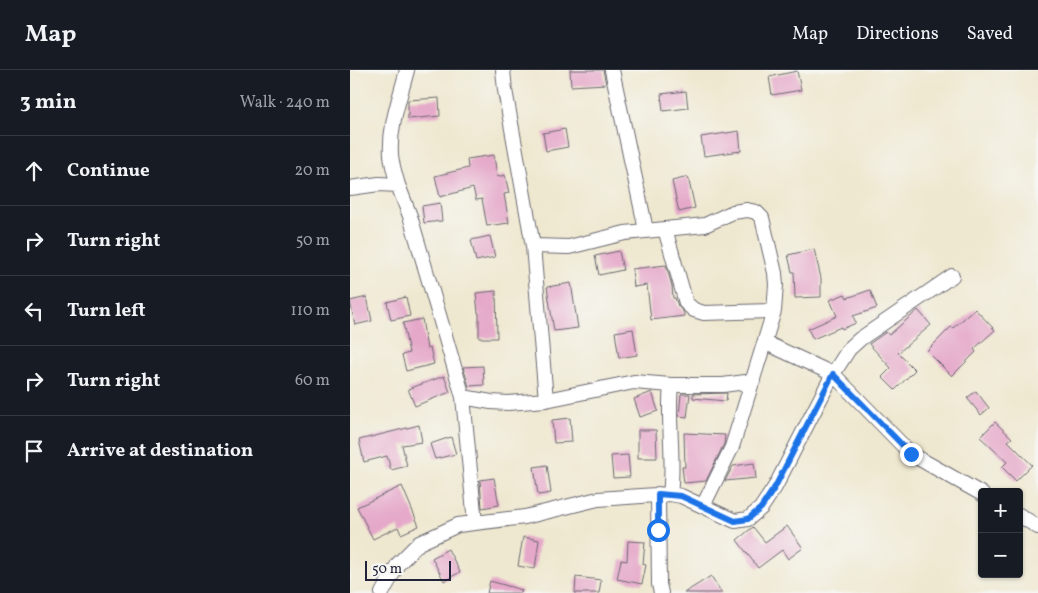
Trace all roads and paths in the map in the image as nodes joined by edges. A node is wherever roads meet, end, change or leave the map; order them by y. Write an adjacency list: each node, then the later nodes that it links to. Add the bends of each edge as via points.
1 (407, 70): 4 (street, via 391,137 391,156)
2 (503, 70): 8 (street)
3 (612, 70): 7 (street)
4 (398, 185): 5 (street); 15 (street)
5 (350, 188)
6 (665, 229): 7 (street); 10 (street, via 686,303 694,310); 10 (street, via 705,225 734,212 756,212 762,218 775,273)
7 (646, 230): 8 (street, via 569,247)
8 (533, 246): 16 (street)
9 (952, 276): 12 (street, via 860,339)
10 (774, 311): 11 (street)
11 (766, 343): 12 (street); 13 (street)
12 (833, 374): 17 (street, via 911,454); 19 (street, via 761,508 748,519 735,521)
13 (753, 381): 14 (street, via 723,385); 19 (street, via 732,446)
14 (671, 385): 16 (street, via 634,382); 18 (street, via 669,410 673,474)
15 (463, 397): 16 (street, via 508,403); 21 (street)
16 (546, 400)
17 (978, 492)
18 (664, 494): 19 (street, via 681,496); 21 (street, via 598,498 524,517); 24 (street)
19 (703, 506)
20 (1023, 518): 22 (street)
21 (475, 522): 23 (street, via 458,525 419,543 398,564)
22 (1038, 527)
23 (382, 593)
24 (661, 593)

